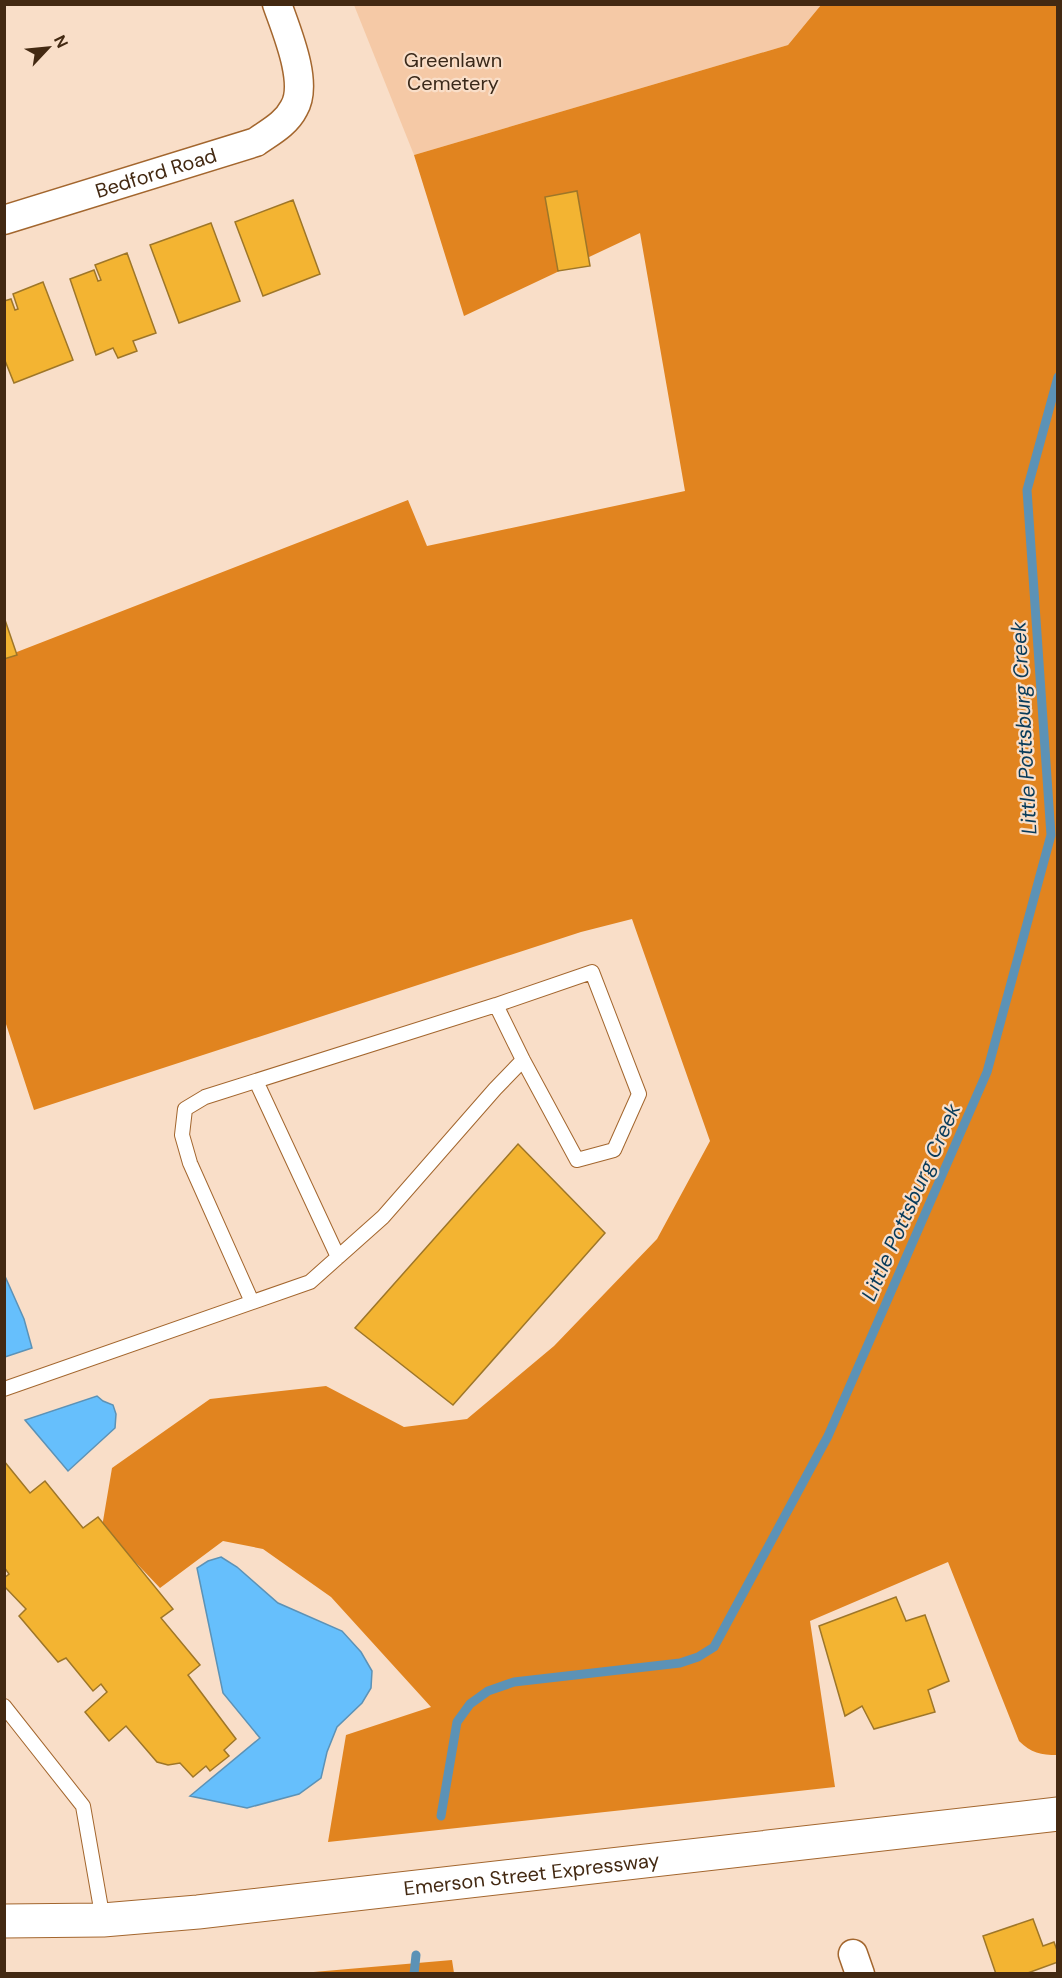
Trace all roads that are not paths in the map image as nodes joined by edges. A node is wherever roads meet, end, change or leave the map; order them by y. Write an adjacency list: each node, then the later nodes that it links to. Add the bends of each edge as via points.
1 (277, 4): 2 (street, Bedford Road, via 299,80 296,107 280,126 256,142)
2 (4, 220)
3 (496, 1005): 4 (lane); 4 (lane, via 592,972 639,1094 614,1150 577,1160); 5 (lane)
4 (523, 1060): 6 (lane, via 383,1217)
5 (256, 1081): 6 (lane); 7 (lane, via 205,1097 185,1109 183,1135 190,1163)
6 (338, 1257): 7 (lane, via 310,1282)
7 (252, 1302): 8 (lane)
8 (4, 1389)
9 (4, 1706): 11 (lane, via 84,1806)
10 (1058, 1814): 11 (highway, Emerson Street Expressway)
11 (104, 1920): 12 (highway, Emerson Street Expressway)
12 (4, 1921)

